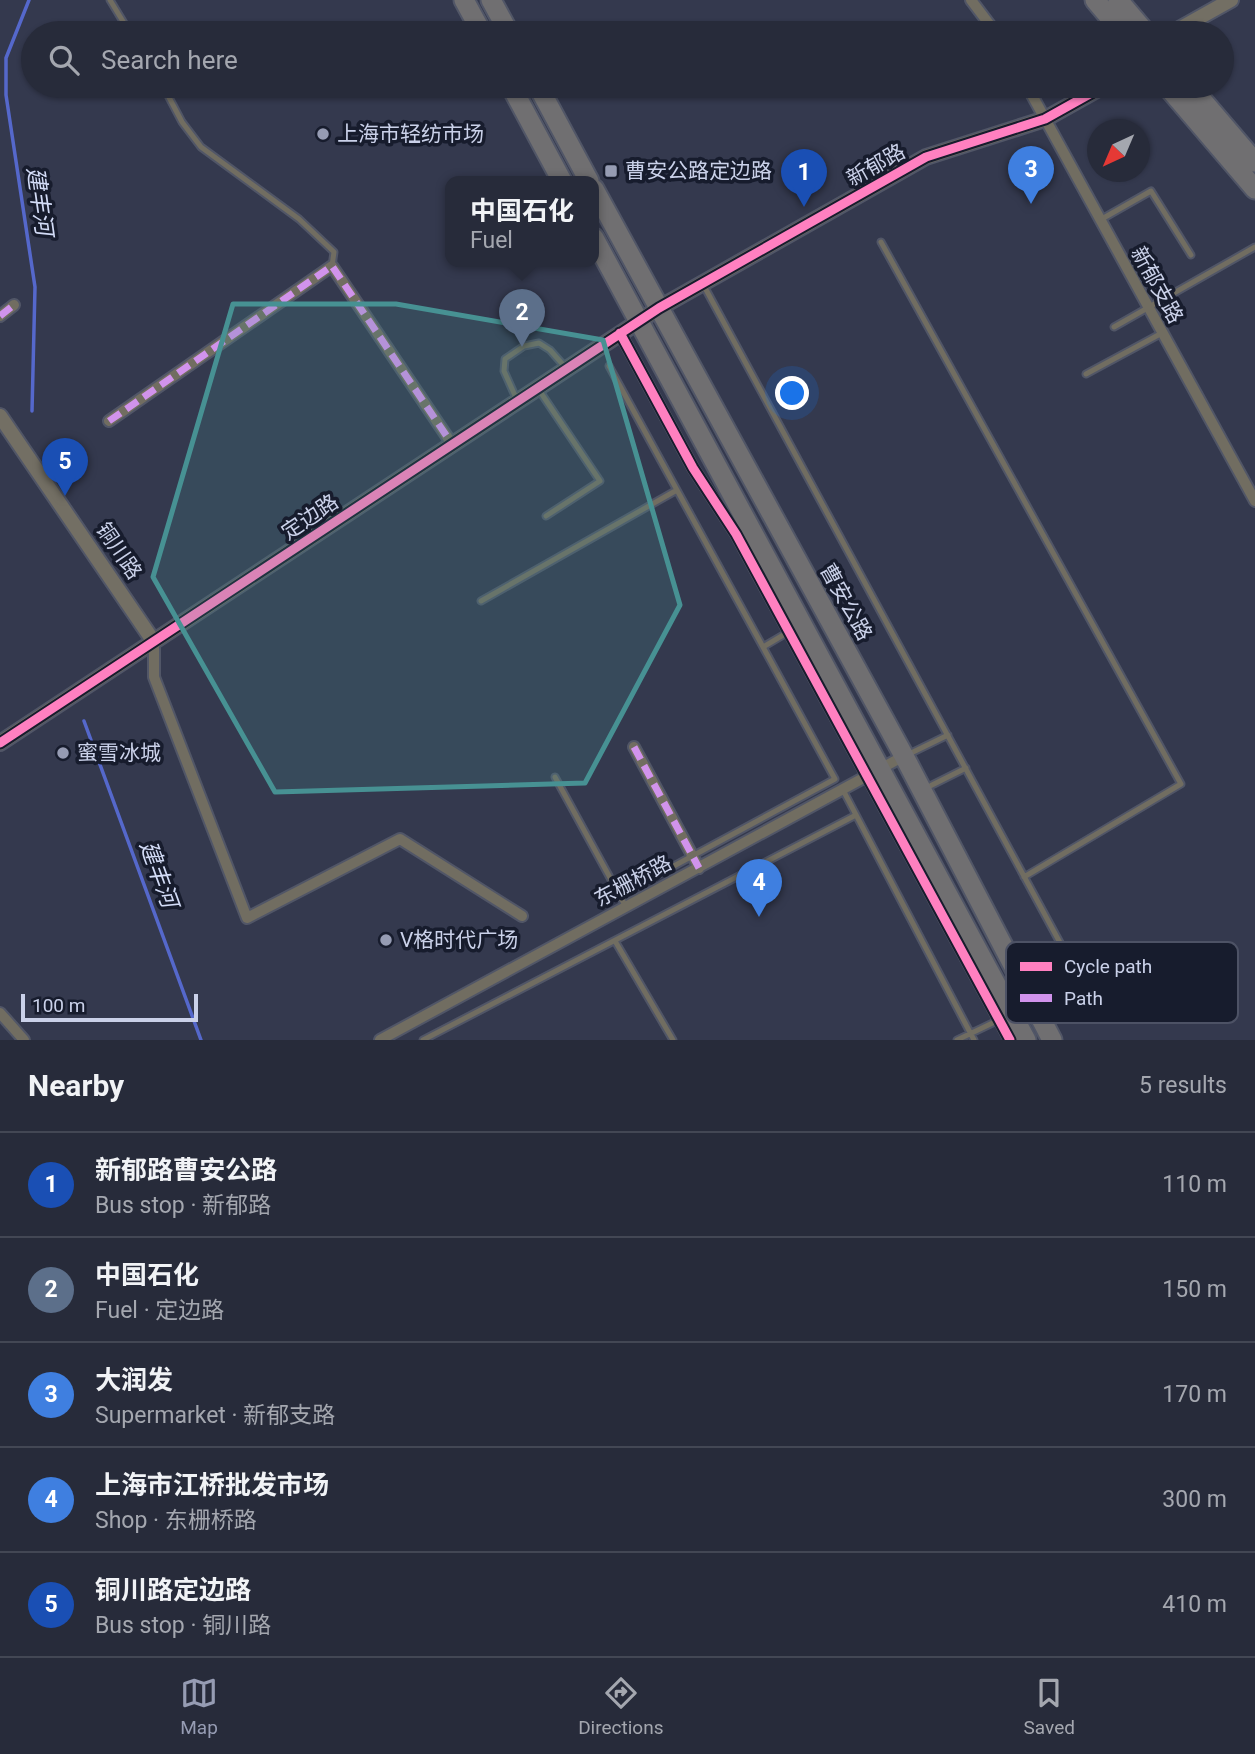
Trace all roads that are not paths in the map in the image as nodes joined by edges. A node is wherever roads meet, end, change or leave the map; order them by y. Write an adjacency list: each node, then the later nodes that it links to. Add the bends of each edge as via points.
1 (110, 0): 8 (lane)
2 (464, 0): 9 (highway)
3 (491, 0): 10 (highway)
4 (971, 0): 11 (street)
5 (1095, 0): 12 (highway)
6 (1118, 0): 13 (highway)
7 (1231, 0): 14 (street)
8 (123, 21)
9 (475, 21)
10 (502, 21)
11 (987, 21)
12 (1113, 21)
13 (1136, 21)
14 (1193, 21)
15 (169, 98): 33 (lane, via 201,147 299,219 334,253)
16 (517, 98): 24 (highway)
17 (544, 98): 25 (highway)
18 (1034, 98): 22 (street, 新郁支路)
19 (1083, 98): 22 (street, 新郁路)
20 (1177, 98): 26 (highway)
21 (1200, 98): 23 (highway)
22 (1045, 119): 28 (street, 新郁支路); 34 (street, 新郁路, via 926,157)
23 (1255, 162)
24 (559, 176)
25 (586, 176)
26 (1255, 189)
27 (599, 198): 37 (highway, 曹安公路)
28 (1100, 220): 32 (lane, via 1151,191); 36 (street, 新郁支路)
29 (881, 242): 70 (lane, via 1181,784)
30 (599, 247): 39 (highway)
31 (1255, 247): 36 (lane)
32 (1191, 255)
33 (332, 266): 49 (street); 50 (street)
34 (702, 283): 37 (street, 新郁路); 58 (lane)
35 (14, 305): 38 (street)
36 (1147, 307): 40 (lane); 42 (street, 新郁支路)
37 (659, 308): 39 (street, 新郁路); 61 (highway, 曹安公路)
38 (0, 316)
39 (638, 320): 41 (street, 定边路); 55 (highway)
40 (1114, 327)
41 (620, 333): 44 (street, 定边路); 55 (street, via 693,468)
42 (1162, 333): 45 (lane); 52 (street, 新郁支路)
43 (609, 366): 51 (lane)
44 (566, 368): 46 (street, 定边路); 47 (lane, via 539,343 505,359 504,371)
45 (1086, 374)
46 (537, 387): 47 (street, 定边路); 53 (lane, via 600,481)
47 (517, 400): 50 (street, 定边路)
48 (0, 416): 56 (street, 铜川路)
49 (109, 421)
50 (452, 444): 56 (street, 定边路)
51 (677, 490): 54 (lane); 57 (lane)
52 (1255, 501)
53 (547, 516)
54 (481, 601)
55 (795, 628): 57 (lane); 63 (highway)
56 (154, 642): 59 (street, 定边路); 73 (street, via 154,677 247,918 400,838)
57 (763, 647): 68 (lane, via 835,779)
58 (948, 735): 61 (lane); 62 (lane)
59 (0, 743)
60 (634, 747): 68 (street)
61 (904, 756): 63 (street, 东栅桥路); 66 (highway, 曹安公路)
62 (966, 768): 66 (lane); 70 (lane)
63 (874, 773): 65 (street, 东栅桥路); 78 (highway)
64 (555, 777): 71 (lane)
65 (843, 790): 67 (lane); 69 (street, 东栅桥路)
66 (921, 791): 76 (highway, 曹安公路)
67 (856, 814): 74 (lane); 81 (lane)
68 (692, 856): 69 (street); 71 (lane)
69 (699, 868): 72 (street, 东栅桥路)
70 (1024, 877): 75 (lane)
71 (620, 895): 72 (lane)
72 (626, 907): 83 (street, 东栅桥路)
73 (522, 916)
74 (615, 940): 84 (lane); 85 (lane)
75 (1060, 942)
76 (1006, 953)
77 (0, 1013): 82 (street)
78 (1006, 1017): 81 (lane)
79 (1011, 1023): 88 (highway)
80 (1043, 1023): 89 (highway, 曹安公路)
81 (971, 1033): 86 (lane); 87 (lane)
82 (24, 1040)
83 (380, 1040)
84 (423, 1040)
85 (673, 1040)
86 (957, 1040)
87 (974, 1040)
88 (1026, 1040)
89 (1052, 1040)

